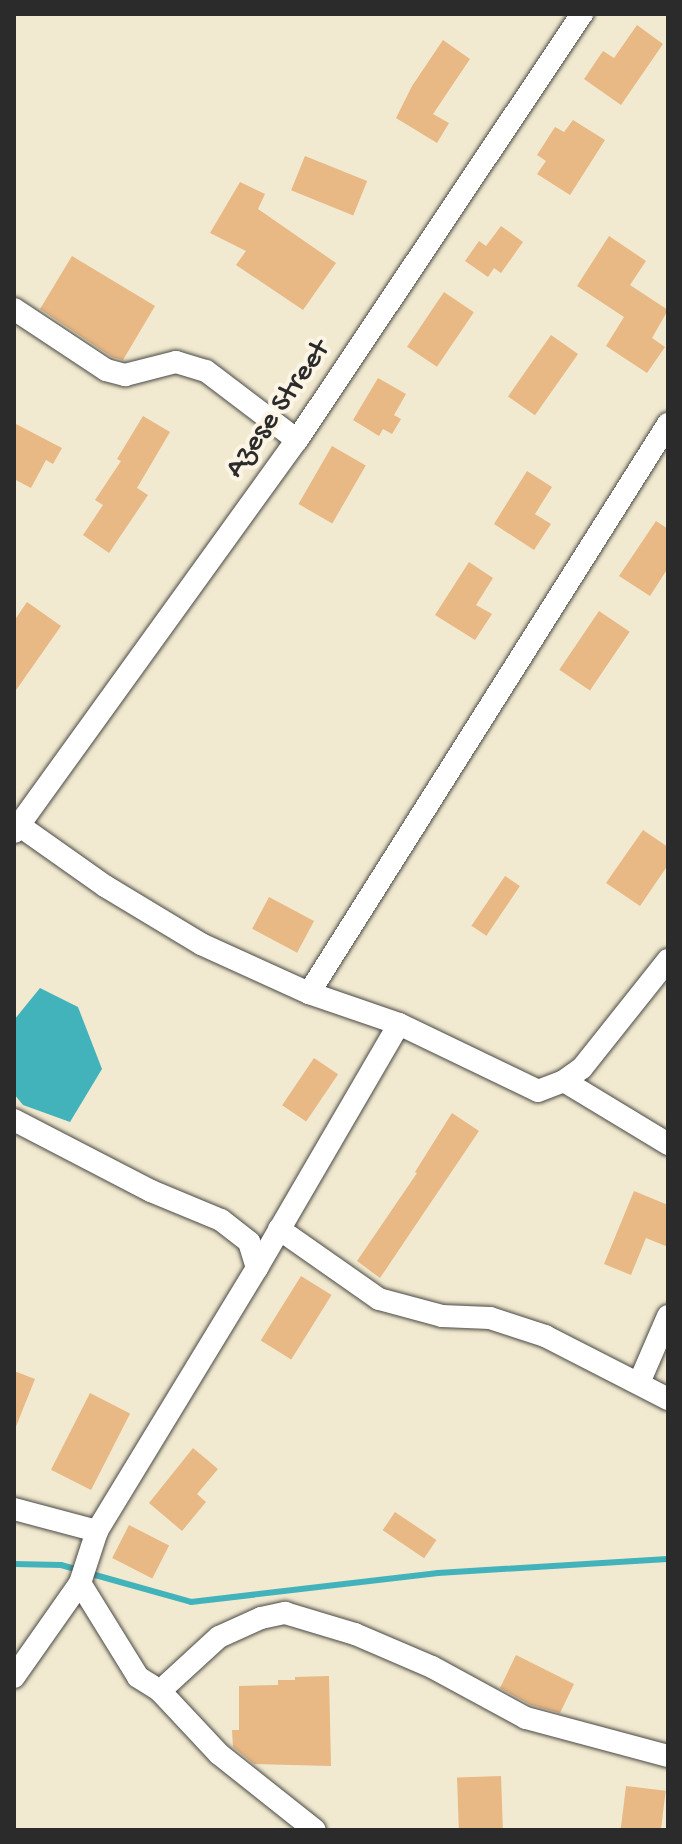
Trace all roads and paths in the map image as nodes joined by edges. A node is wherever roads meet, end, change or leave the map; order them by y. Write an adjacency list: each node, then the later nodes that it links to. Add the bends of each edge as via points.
1 (582, 14): 4 (street, Azese Street)
2 (14, 309): 4 (street, via 106,370 125,375 176,362 206,371)
3 (668, 424): 7 (street)
4 (297, 440): 5 (street, Azese Street)
5 (17, 829): 7 (street, via 201,944)
6 (668, 960): 9 (street, via 582,1068)
7 (309, 993): 8 (street)
8 (399, 1024): 9 (street, via 538,1091); 12 (street)
9 (564, 1081): 11 (street)
10 (16, 1128): 13 (street, via 221,1220 249,1242)
11 (668, 1144)
12 (279, 1229): 13 (street); 15 (street, via 379,1299 442,1316 490,1318)
13 (257, 1268): 18 (street)
14 (668, 1316): 15 (street)
15 (639, 1383): 16 (street)
16 (668, 1399)
17 (14, 1509): 18 (street)
18 (97, 1531): 19 (street)
19 (80, 1583): 20 (street); 21 (street, via 138,1677)
20 (14, 1677)
21 (160, 1691): 22 (street, via 219,1637 285,1613 432,1667 526,1718); 23 (street, via 219,1754)
22 (668, 1756)
23 (315, 1830)

